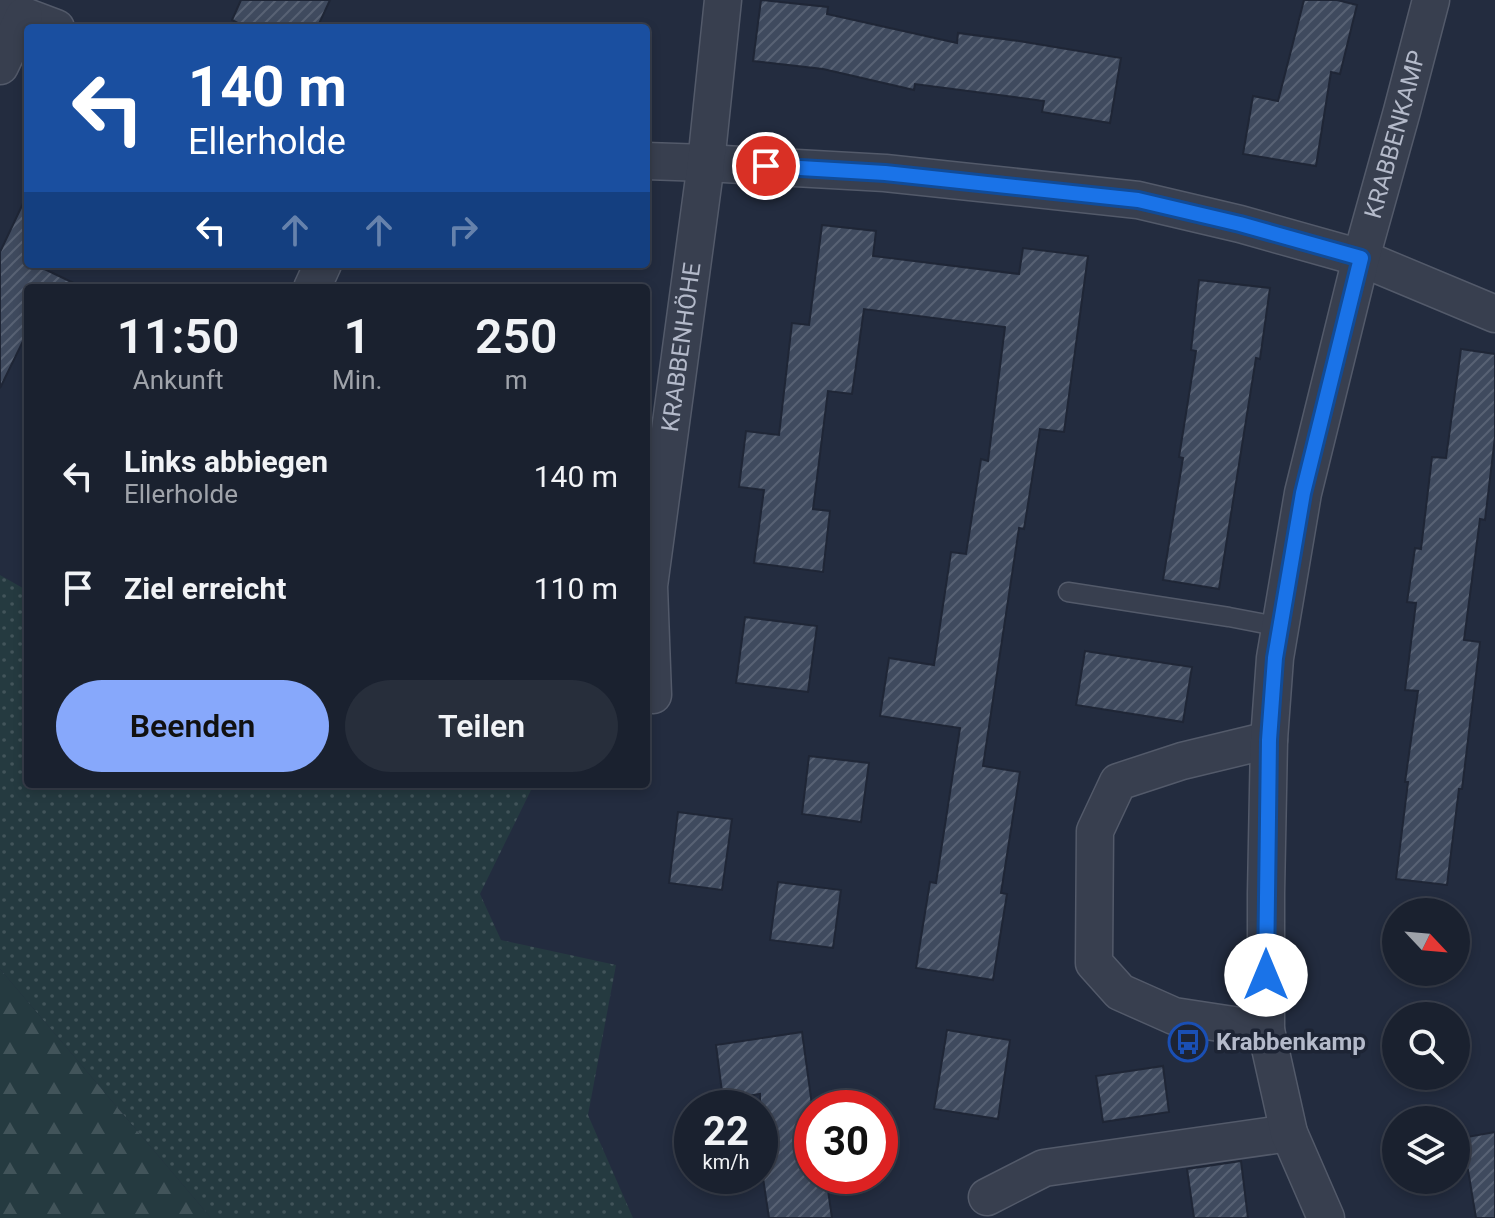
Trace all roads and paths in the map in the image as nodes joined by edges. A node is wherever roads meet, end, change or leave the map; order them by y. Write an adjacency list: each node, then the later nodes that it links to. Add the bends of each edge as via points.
1 (723, 0): 6 (street, KRABBENHÖHE)
2 (1431, 0): 7 (street, KRABBENKAMP)
3 (27, 17): 4 (street)
4 (0, 66)
5 (650, 161): 6 (street)
6 (706, 163): 7 (street, via 885,173 1138,200); 9 (street, KRABBENHÖHE)
7 (1361, 258): 8 (street); 12 (street, KRABBENKAMP, via 1303,493)
8 (1495, 314)
9 (650, 579)
10 (1068, 592): 12 (lane)
11 (650, 613): 13 (street, KRABBENHÖHE)
12 (1281, 627): 14 (street, KRABBENKAMP)
13 (653, 695)
14 (1269, 740): 15 (street, KRABBENKAMP); 15 (street, via 1118,782 1095,831 1094,963 1120,992 1174,1016)
15 (1266, 1030): 16 (street, KRABBENKAMP)
16 (1289, 1133): 17 (street, via 1044,1168); 18 (street, KRABBENKAMP)
17 (987, 1197)
18 (1326, 1218)

